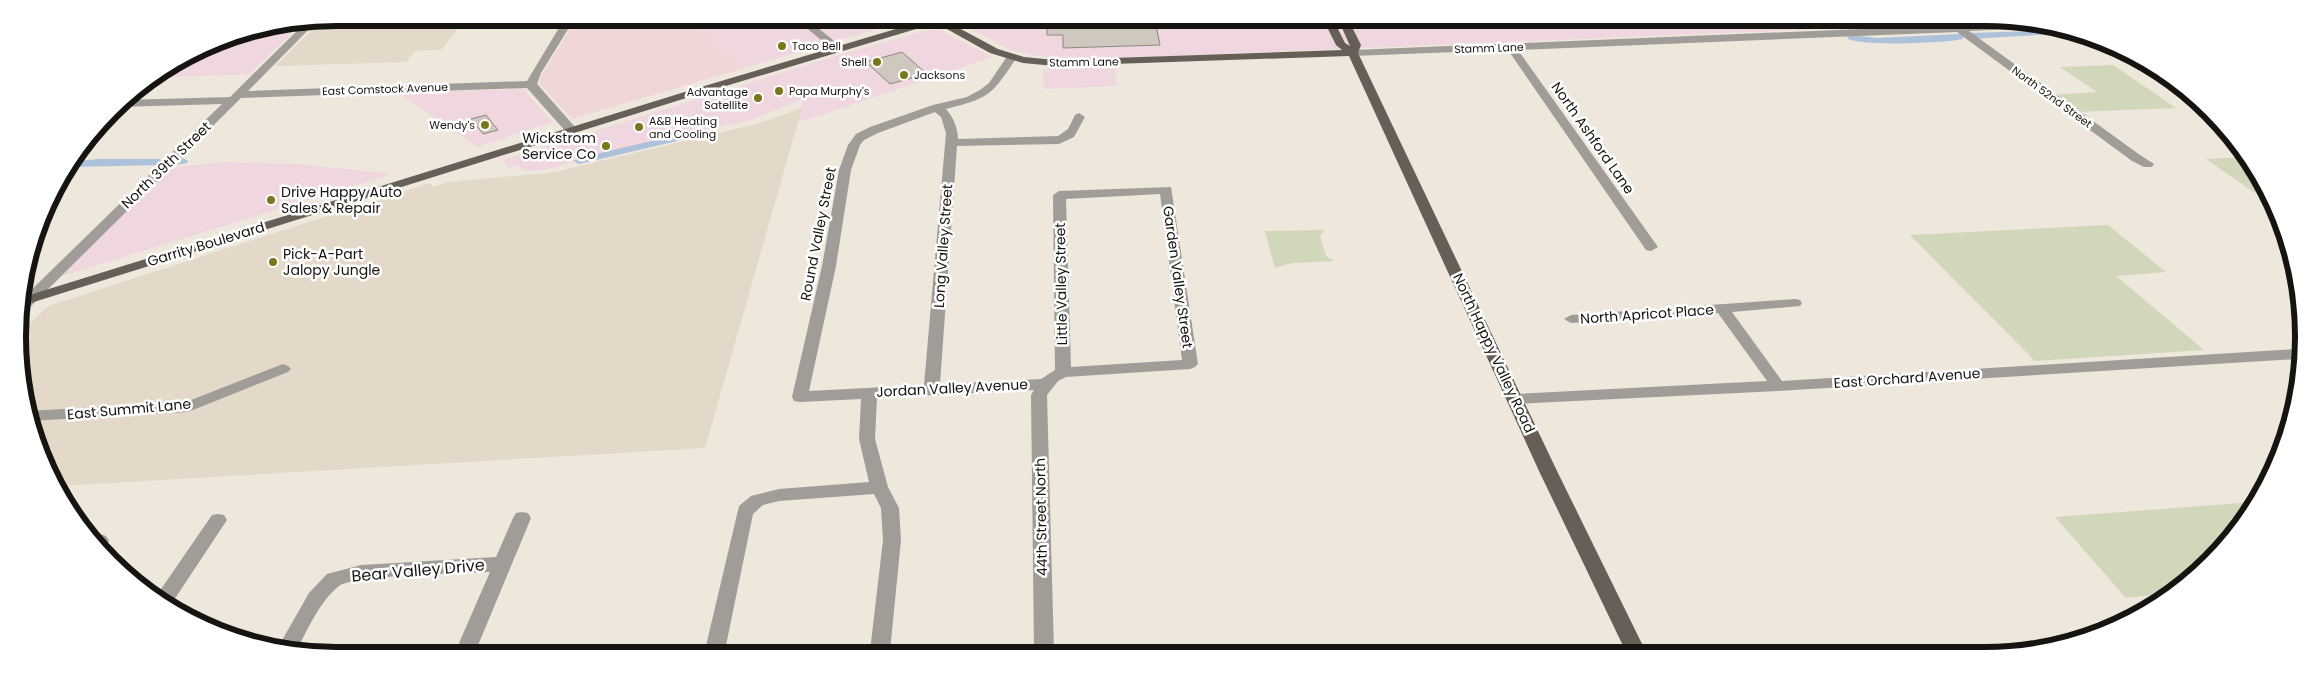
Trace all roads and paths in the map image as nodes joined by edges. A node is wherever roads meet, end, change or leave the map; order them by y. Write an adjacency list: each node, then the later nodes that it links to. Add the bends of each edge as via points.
1 (565, 26): 14 (street, via 535,72)
2 (809, 26): 11 (street)
3 (915, 26): 11 (main road, Garrity Boulevard)
4 (947, 26): 13 (main road, Stamm Lane)
5 (1332, 26): 12 (main road, North Happy Valley Road, via 1341,45)
6 (1346, 26): 12 (main road, North Happy Valley Road, via 1356,45)
7 (1995, 27): 9 (street, Stamm Lane)
8 (306, 28): 15 (street, North 39th Street)
9 (1958, 28): 10 (street, Stamm Lane); 21 (street, North 52nd Street)
10 (1511, 47): 12 (street, Stamm Lane); 23 (street, North Ashford Lane)
11 (838, 48): 19 (main road, Garrity Boulevard)
12 (1353, 53): 13 (main road, Stamm Lane, via 1055,64); 38 (main road, North Happy Valley Road)
13 (1012, 57): 17 (street, Round Valley Street, via 993,85 984,92)
14 (532, 84): 15 (street, East Comstock Avenue); 19 (street)
15 (235, 97): 16 (street, East Comstock Avenue); 24 (street, North 39th Street)
16 (132, 103)
17 (937, 107): 20 (street, Long Valley Street, via 946,116 952,132); 37 (street, Round Valley Street, via 874,130 854,144 845,170 829,266)
18 (1079, 117): 20 (street, via 1076,128 1068,137 1059,140)
19 (571, 130): 25 (main road, Garrity Boulevard)
20 (951, 143): 35 (street, Long Valley Street)
21 (2148, 164)
22 (1166, 190): 30 (street, Garden Valley Street); 32 (street, Little Valley Street, via 1059,195)
23 (1651, 247)
24 (29, 299)
25 (28, 303)
26 (1795, 304): 27 (street, North Apricot Place)
27 (1723, 309): 28 (street, North Apricot Place); 34 (street, North Apricot Place)
28 (1571, 319)
29 (2294, 354): 34 (street, East Orchard Avenue)
30 (1190, 364): 32 (street, Jordan Valley Avenue)
31 (283, 369): 39 (street, East Summit Lane, via 188,407)
32 (1063, 372): 33 (street, Jordan Valley Avenue)
33 (1044, 384): 35 (street, Jordan Valley Avenue); 49 (street, 44th Street North, via 1039,395)
34 (1778, 386): 38 (street, East Orchard Avenue)
35 (932, 389): 36 (street, Jordan Valley Avenue)
36 (869, 392): 37 (street, Jordan Valley Avenue); 40 (street, via 867,439)
37 (800, 397)
38 (1516, 400): 50 (main road, North Happy Valley Road)
39 (37, 416)
40 (879, 487): 47 (street, via 779,495 757,500 745,511); 48 (street, via 890,508 892,540)
41 (522, 518): 43 (street)
42 (218, 520): 44 (street)
43 (502, 564): 45 (street, Bear Valley Drive, via 361,572 334,579 316,598); 46 (street)
44 (167, 596)
45 (291, 643)
46 (467, 647)
47 (716, 647)
48 (880, 647)
49 (1044, 647)
50 (1634, 647)

